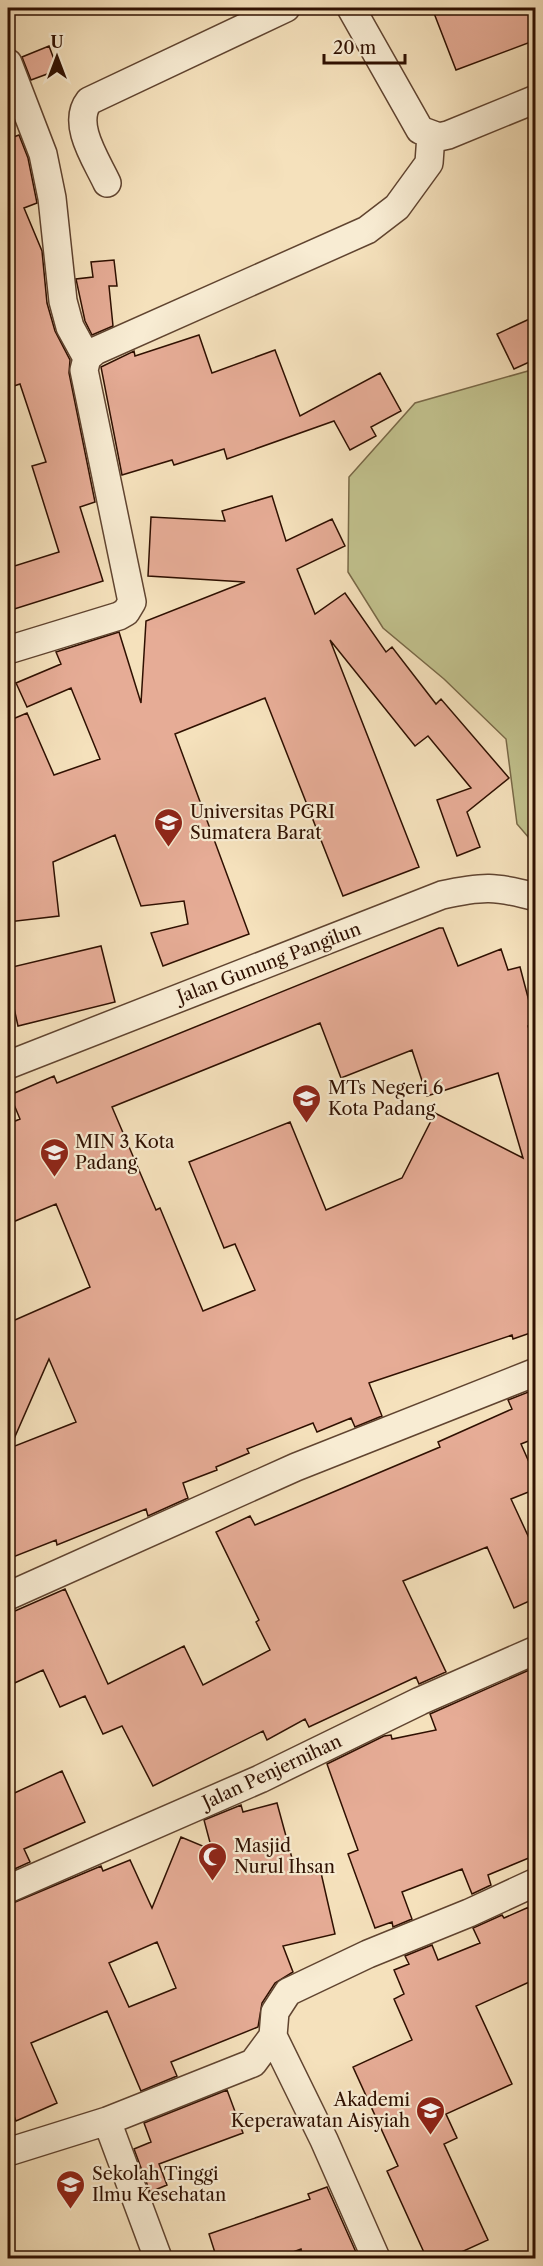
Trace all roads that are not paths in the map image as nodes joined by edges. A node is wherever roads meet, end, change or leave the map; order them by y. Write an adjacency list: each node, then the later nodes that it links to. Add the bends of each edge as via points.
1 (286, 8): 7 (street, via 89,101 83,116 84,130)
2 (329, 8): 3 (street)
3 (349, 8): 6 (street, via 415,123)
4 (8, 63): 8 (street, via 43,154 63,301 70,327)
5 (536, 99): 6 (street, via 448,135)
6 (431, 135): 8 (street, via 429,163 397,207 367,230 95,351)
7 (107, 183)
8 (87, 358): 9 (street, via 84,370 90,405 132,602 119,616)
9 (8, 650)
10 (535, 897): 11 (street, Jalan Gunung Pangilun, via 479,887 442,895)
11 (8, 1065)
12 (536, 1372): 13 (street, via 296,1467)
13 (8, 1596)
14 (536, 1650): 16 (street, Jalan Penjernihan, via 260,1779)
15 (536, 1882): 17 (street, via 288,1992 275,2012)
16 (8, 1890)
17 (273, 2036): 18 (street, via 253,2063); 21 (street)
18 (107, 2121): 19 (street); 20 (street)
19 (8, 2152)
20 (158, 2259)
21 (376, 2259)

